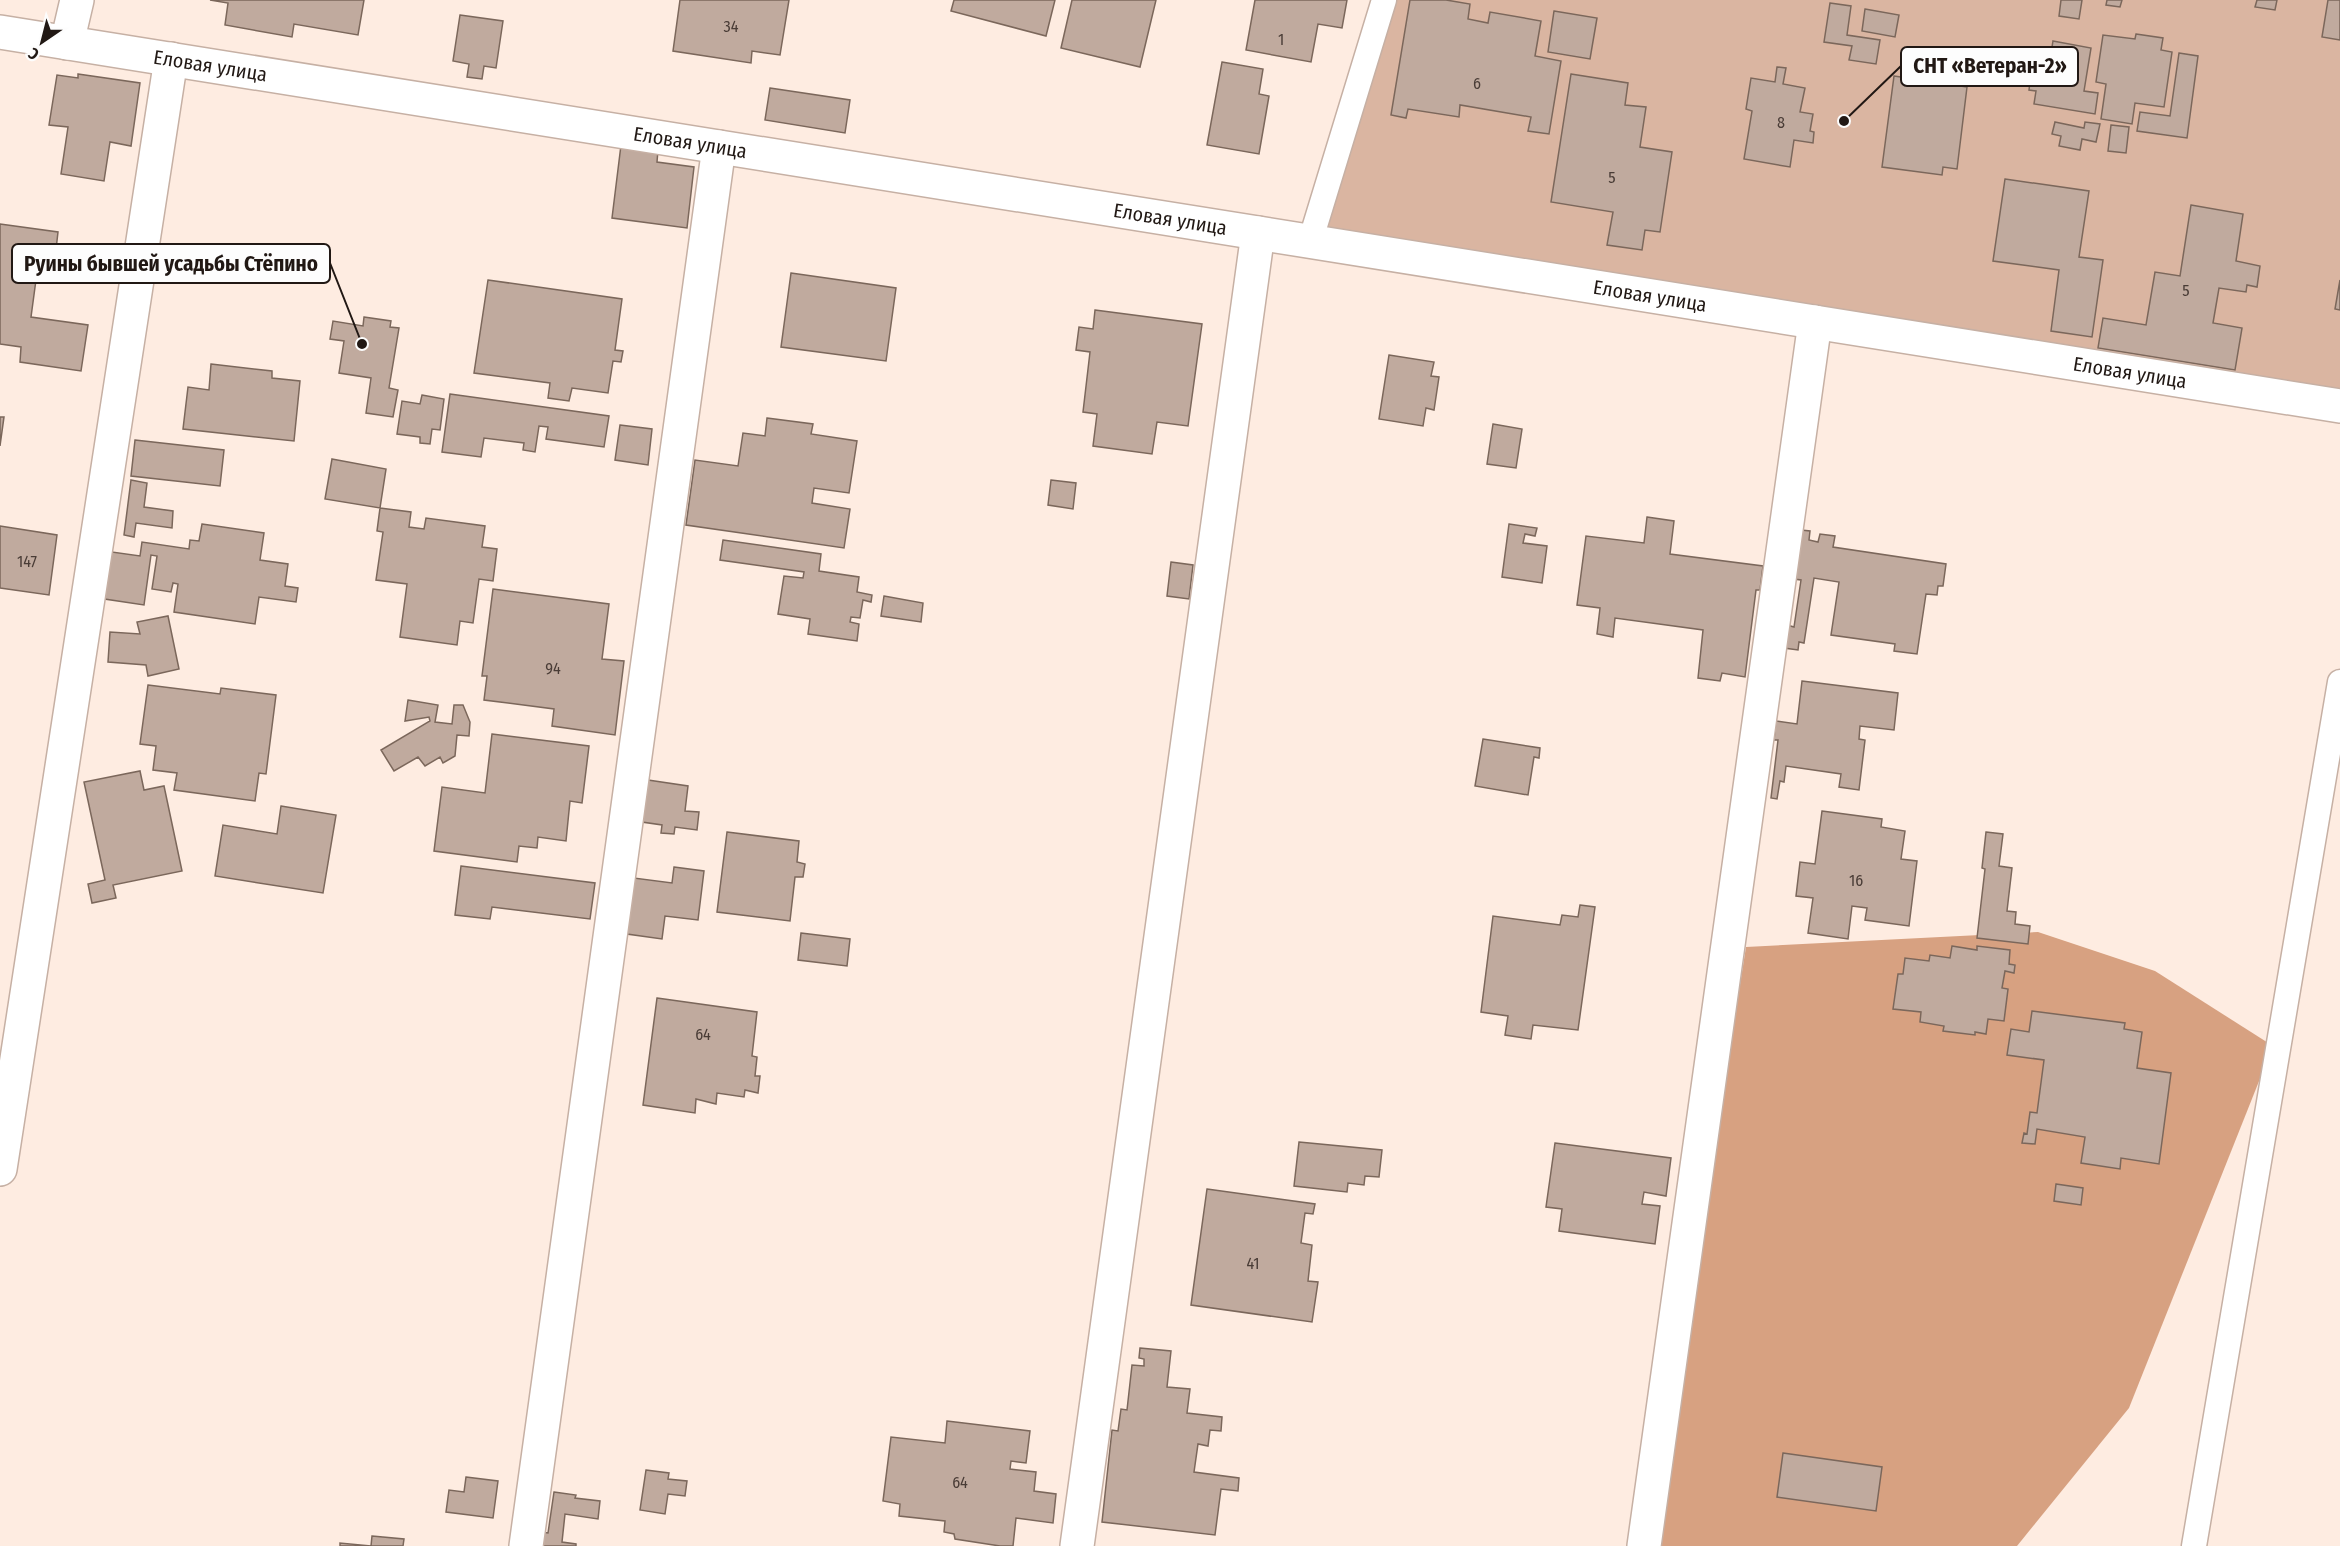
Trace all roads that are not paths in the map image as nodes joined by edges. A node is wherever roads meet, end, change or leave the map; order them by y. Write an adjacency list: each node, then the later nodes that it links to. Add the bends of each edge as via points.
1 (77, 0): 4 (street)
2 (1384, 0): 8 (lane)
3 (0, 32): 4 (street, Еловая улица)
4 (67, 43): 5 (street, Еловая улица)
5 (171, 59): 6 (street, Еловая улица); 12 (street)
6 (719, 147): 7 (street, Еловая улица); 13 (street)
7 (1258, 233): 8 (street, Еловая улица); 14 (street)
8 (1310, 242): 9 (street, Еловая улица)
9 (1815, 322): 10 (street, Еловая улица); 15 (street)
10 (2340, 406)
11 (2340, 682): 16 (lane)
12 (0, 1169)
13 (526, 1546)
14 (1077, 1546)
15 (1644, 1546)
16 (2194, 1546)

